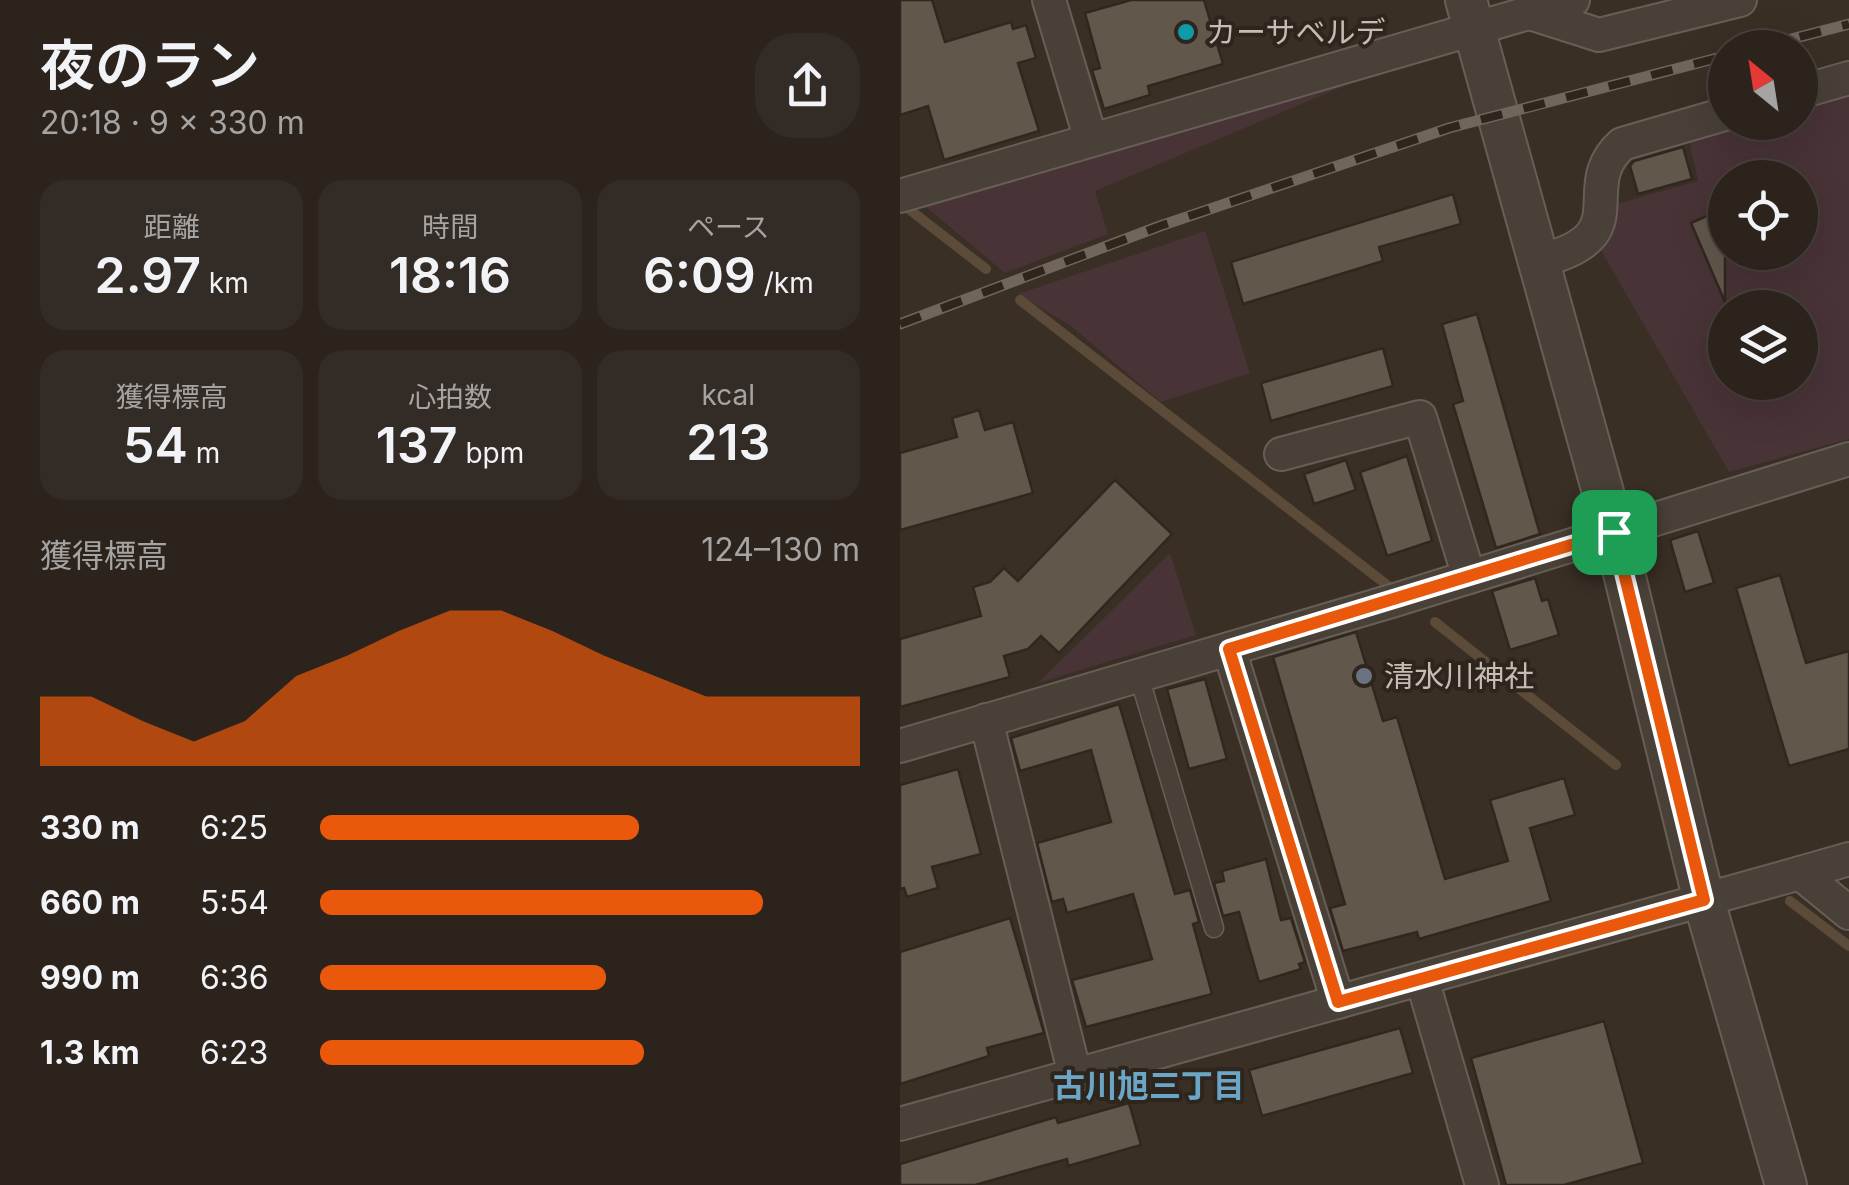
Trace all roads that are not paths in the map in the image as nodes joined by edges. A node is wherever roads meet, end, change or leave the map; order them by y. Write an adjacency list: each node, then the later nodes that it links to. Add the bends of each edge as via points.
1 (1049, 0): 9 (street)
2 (1573, 0): 4 (street)
3 (1740, 0): 4 (street, via 1599,36)
4 (1530, 13): 5 (street)
5 (1470, 15): 9 (street); 11 (street)
6 (1849, 78): 7 (street)
7 (1818, 87)
8 (1708, 119): 11 (street, via 1622,144 1603,170 1592,234 1569,254)
9 (1091, 140): 10 (street)
10 (915, 192)
11 (1538, 261): 14 (street)
12 (1282, 454): 15 (street, via 1420,417)
13 (1849, 459): 14 (street)
14 (1614, 532): 15 (street); 22 (street)
15 (1469, 577): 16 (street)
16 (1229, 649): 17 (street); 26 (street)
17 (1139, 676): 18 (street); 24 (lane)
18 (986, 720): 19 (street); 27 (street)
19 (900, 746)
20 (1849, 859): 21 (street)
21 (1800, 874): 22 (street); 23 (street)
22 (1704, 900): 25 (street); 30 (street)
23 (1849, 913)
24 (1214, 928)
25 (1422, 979): 26 (street); 29 (street)
26 (1338, 1002): 27 (street)
27 (1075, 1075): 28 (street)
28 (900, 1124)
29 (1482, 1185)
30 (1786, 1185)

